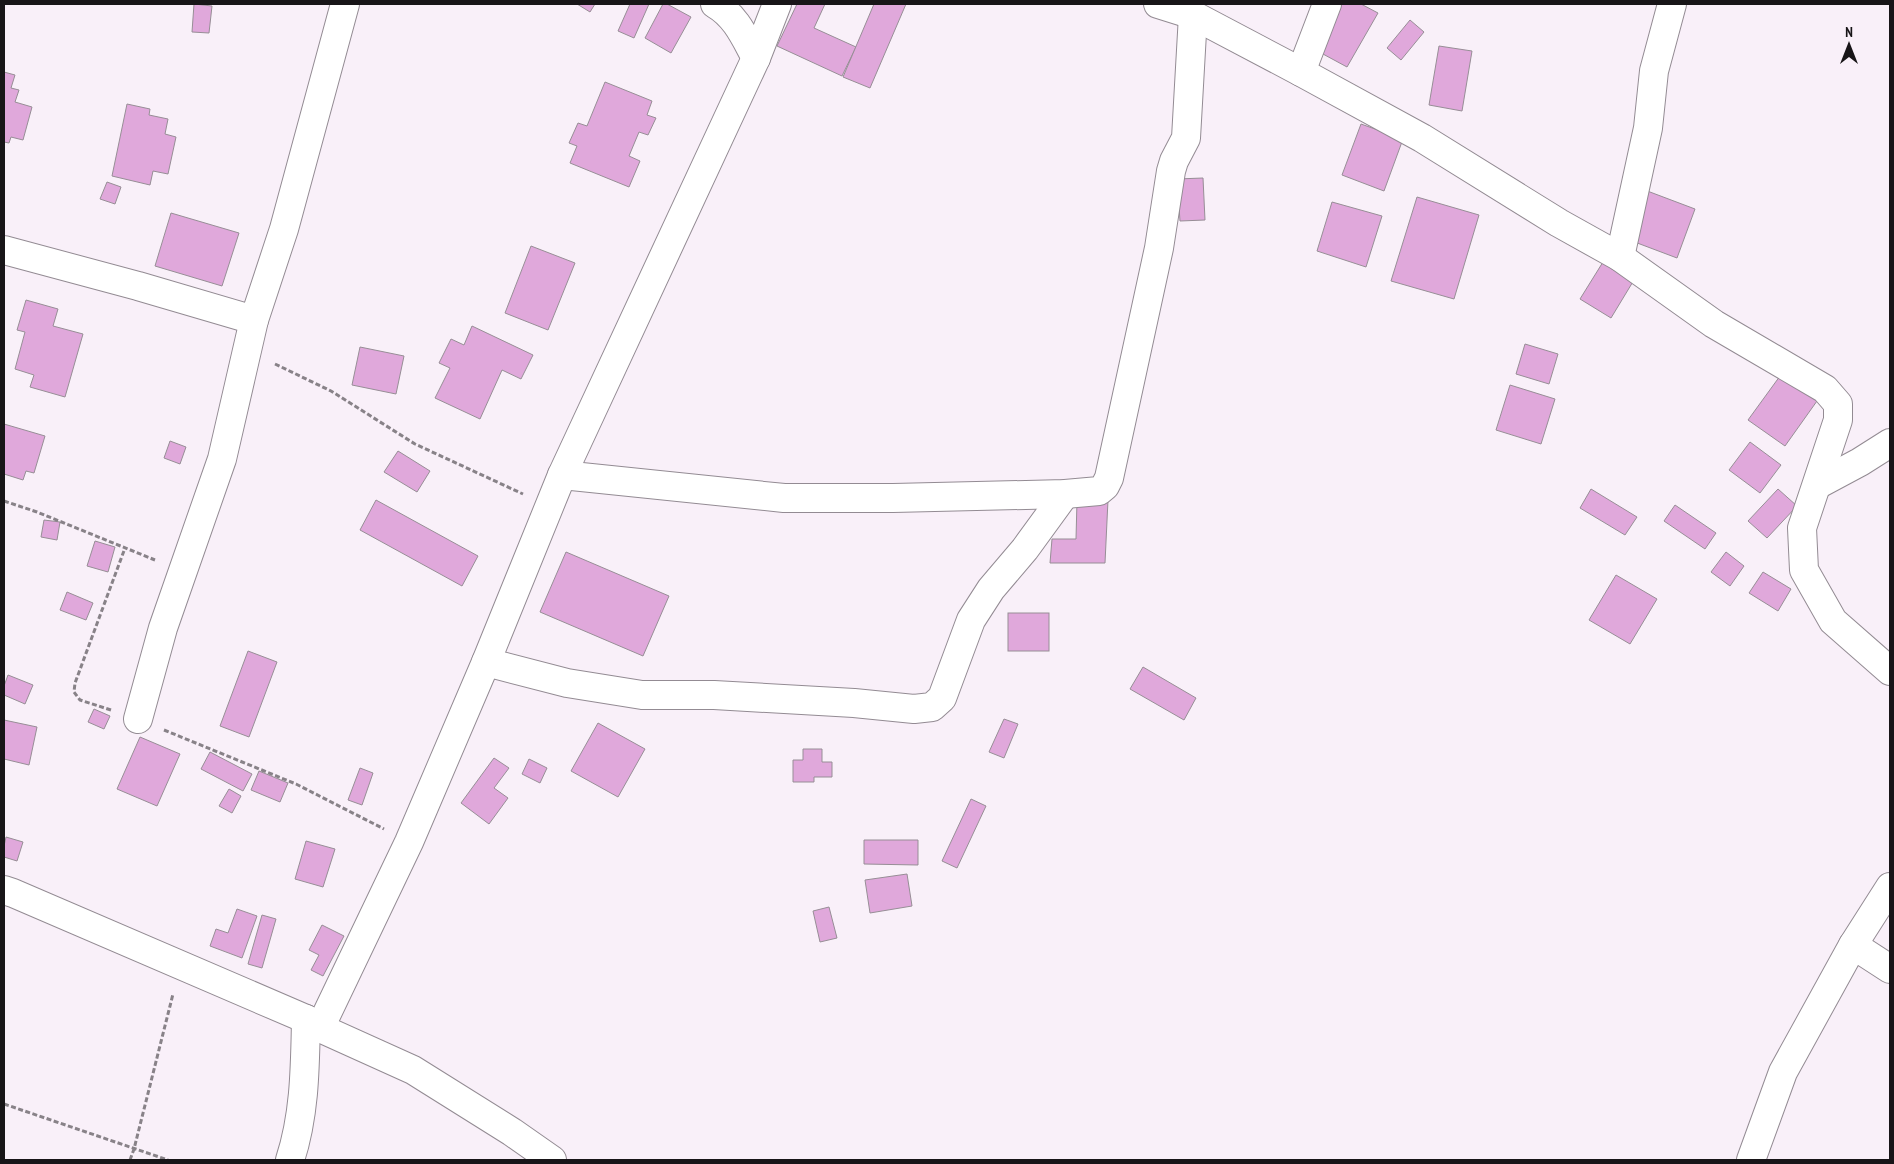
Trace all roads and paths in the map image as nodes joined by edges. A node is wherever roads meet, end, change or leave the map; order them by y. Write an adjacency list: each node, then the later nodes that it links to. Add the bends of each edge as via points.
1 (346, 4): 12 (street, via 284,229)
2 (715, 4): 8 (street, via 735,21)
3 (777, 4): 8 (street)
4 (1158, 4): 7 (street)
5 (1327, 4): 9 (street)
6 (1672, 4): 11 (street, via 1654,71 1648,128)
7 (1193, 15): 9 (street); 17 (street, via 1186,138 1171,171 1160,248 1109,478 1099,491)
8 (756, 58): 15 (street)
9 (1301, 72): 11 (street, via 1422,138 1559,223)
10 (4, 250): 12 (street)
11 (1620, 256): 16 (street, via 1714,324 1825,389 1838,404 1838,420)
12 (254, 320): 13 (street)
13 (247, 351): 19 (path, via 331,392 416,444); 21 (street, via 222,459)
14 (1890, 443): 16 (street)
15 (562, 475): 17 (street, via 784,498); 19 (street)
16 (1817, 485): 23 (street, via 1802,528 1804,570 1833,621)
17 (1065, 494): 22 (street, via 1025,549 990,589 971,620 942,698 932,707 914,709 714,694 642,694 567,684)
18 (4, 501): 20 (path)
19 (549, 506): 22 (street)
20 (125, 548): 21 (path); 24 (path, via 74,692 80,700)
21 (183, 572): 24 (street, via 163,628)
22 (486, 662): 25 (street)
23 (1890, 670)
24 (138, 719): 25 (path, via 296,784)
25 (409, 842): 31 (street)
26 (1890, 887): 28 (street)
27 (4, 890): 29 (street)
28 (1853, 945): 30 (street); 38 (street, via 1783,1072)
29 (181, 964): 31 (street); 33 (path)
30 (1890, 969)
31 (313, 1023): 36 (street, via 296,1142); 37 (street, via 414,1070)
32 (4, 1104): 33 (path)
33 (134, 1149): 34 (path); 35 (path)
34 (130, 1160)
35 (168, 1160)
36 (290, 1160)
37 (552, 1160)
38 (1751, 1160)

